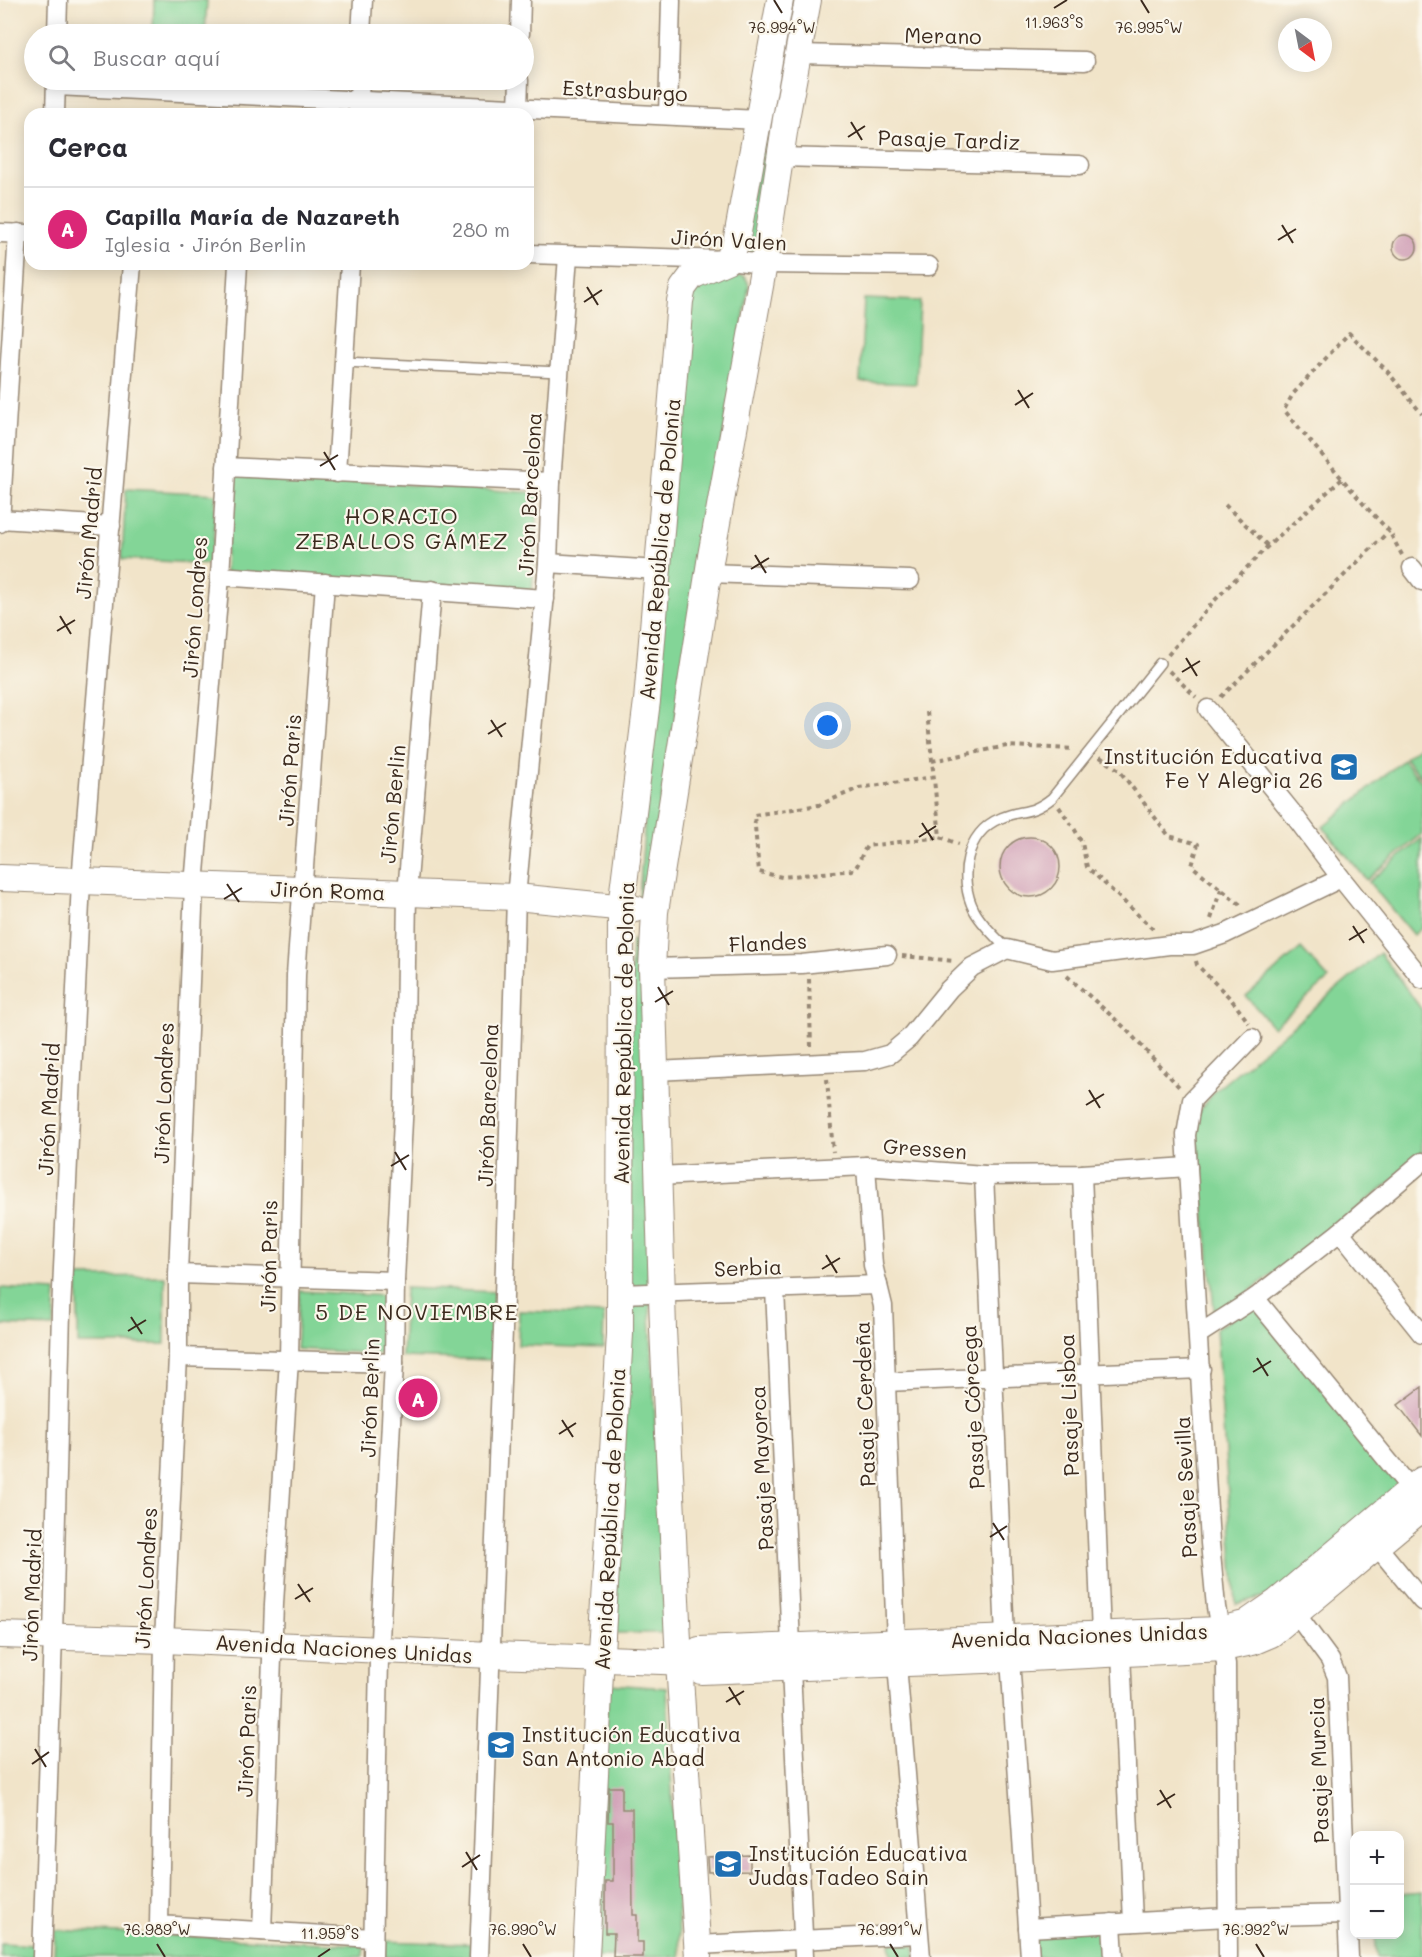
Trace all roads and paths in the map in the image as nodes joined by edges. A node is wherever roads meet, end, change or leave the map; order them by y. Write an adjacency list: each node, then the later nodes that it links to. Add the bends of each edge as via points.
1 (58, 0): 7 (street)
2 (363, 0): 8 (street)
3 (521, 0): 9 (street)
4 (671, 0): 20 (street)
5 (780, 0): 21 (main road)
6 (808, 0): 10 (main road, Avenida República de Polonia)
7 (57, 24)
8 (362, 24)
9 (520, 24)
10 (799, 54): 11 (street, Merano); 22 (main road, Avenida República de Polonia)
11 (1085, 61)
12 (56, 90): 17 (street)
13 (144, 90): 16 (street, Estrasburgo)
14 (360, 90): 16 (street)
15 (519, 90): 18 (street)
16 (359, 107): 18 (street, Estrasburgo)
17 (55, 108)
18 (518, 108)
19 (534, 109): 20 (street, Estrasburgo)
20 (668, 115): 21 (street, Estrasburgo)
21 (759, 120): 27 (main road, via 736,243)
22 (780, 157): 23 (street, Pasaje Tardiz); 28 (main road, Avenida República de Polonia)
23 (1080, 165)
24 (16, 233): 41 (street)
25 (534, 254): 26 (street, Jirón Valen)
26 (568, 256): 27 (street, Jirón Valen); 34 (street, Jirón Barcelona)
27 (728, 260): 28 (street, Jirón Valen); 46 (main road, Avenida República de Polonia, via 692,276 680,301)
28 (764, 264): 29 (street, Jirón Valen); 47 (main road, Avenida República de Polonia)
29 (929, 266)
30 (132, 270): 42 (street, Jirón Madrid)
31 (238, 270): 36 (street, Jirón Londres)
32 (350, 270): 33 (street)
33 (344, 362): 34 (lane); 37 (street)
34 (559, 372): 39 (street, Jirón Barcelona)
35 (1422, 414): 38 (path, via 1387,371 1348,333 1293,394 1284,410)
36 (226, 467): 37 (street); 49 (street, Jirón Londres)
37 (337, 473): 39 (street)
38 (1342, 479): 43 (path); 44 (path)
39 (551, 482): 45 (street, Jirón Barcelona)
40 (1225, 505): 44 (path)
41 (0, 520): 42 (street)
42 (111, 526): 65 (street, Jirón Madrid)
43 (1389, 531): 48 (path); 55 (path)
44 (1268, 546): 54 (path)
45 (548, 563): 46 (street); 53 (street, Jirón Barcelona)
46 (658, 570): 70 (main road, Avenida República de Polonia, via 647,702)
47 (708, 573): 50 (street); 71 (main road, Avenida República de Polonia)
48 (1417, 574)
49 (220, 576): 51 (street); 66 (street, Jirón Londres)
50 (910, 580)
51 (325, 583): 52 (street); 67 (street, Jirón Paris)
52 (432, 590): 53 (street); 68 (street, Jirón Berlin)
53 (545, 598): 69 (street, Jirón Barcelona)
54 (1161, 663): 55 (path); 57 (lane)
55 (1208, 709): 64 (street)
56 (927, 712): 58 (path)
57 (1091, 750): 58 (path, via 1007,746); 60 (lane); 72 (path, via 1119,771 1169,836 1198,844 1192,866 1237,903)
58 (932, 761): 59 (path)
59 (934, 777): 61 (path); 61 (path, via 859,788 819,805 754,815 759,872 783,877 854,870 867,846)
60 (1052, 798): 62 (lane, via 1036,810 1000,818 978,835); 73 (path, via 1082,843 1087,867)
61 (940, 837): 62 (path)
62 (970, 849): 74 (lane, via 966,890 975,911)
63 (0, 878): 65 (main road, Jirón Roma)
64 (1341, 878): 72 (street); 81 (street)
65 (81, 881): 66 (main road, Jirón Roma); 117 (street, Jirón Madrid, via 61,1311)
66 (194, 885): 67 (main road, Jirón Roma); 94 (street, Jirón Londres)
67 (302, 890): 68 (main road, Jirón Roma); 95 (street, Jirón Paris, via 296,975)
68 (407, 893): 69 (main road, Jirón Roma); 96 (street, Jirón Berlin, via 404,1100)
69 (516, 897): 70 (main road, Jirón Roma); 125 (street, Jirón Barcelona)
70 (621, 907): 71 (main road, Jirón Roma); 98 (main road, Avenida República de Polonia)
71 (654, 912): 79 (main road, Avenida República de Polonia)
72 (1261, 917): 73 (street, via 1193,945)
73 (1169, 945): 74 (street, via 1053,960)
74 (1007, 949): 78 (street)
75 (886, 955): 76 (street, Flandes); 78 (path, via 949,959)
76 (808, 963): 79 (street, Flandes); 83 (path)
77 (1197, 965): 82 (path, via 1248,1020)
78 (972, 967): 83 (street, via 890,1054 865,1061)
79 (652, 968): 84 (main road, Avenida República de Polonia)
80 (1065, 974): 85 (path, via 1125,1028)
81 (1422, 980)
82 (1252, 1038): 85 (street)
83 (819, 1064): 84 (street); 88 (path)
84 (655, 1071): 92 (main road, Avenida República de Polonia)
85 (1192, 1100): 89 (street, Pasaje Sevilla, via 1186,1135)
86 (1421, 1164): 93 (street)
87 (866, 1166): 88 (street, Gressen); 91 (street, Gressen); 99 (street, Pasaje Cerdeña)
88 (834, 1167): 92 (street, Gressen)
89 (1188, 1167): 90 (street, Gressen); 102 (street, Pasaje Sevilla)
90 (1082, 1174): 91 (street, Gressen); 108 (street, Pasaje Lisboa)
91 (984, 1175): 109 (street, Pasaje Córcega)
92 (658, 1176): 97 (main road, Avenida República de Polonia)
93 (1340, 1232): 101 (street); 103 (street)
94 (178, 1274): 95 (street); 104 (street, Jirón Londres)
95 (290, 1276): 96 (street); 105 (street, Jirón Paris)
96 (394, 1281): 106 (street, Jirón Berlin)
97 (662, 1282): 98 (main road); 100 (street, Serbia); 128 (main road, Avenida República de Polonia)
98 (620, 1284): 127 (main road, Avenida República de Polonia)
99 (878, 1285): 100 (street, Serbia); 110 (street, Pasaje Cerdeña, via 883,1306)
100 (775, 1289): 126 (street, Pasaje Mayorca)
101 (1255, 1299): 102 (street); 111 (street)
102 (1199, 1334): 107 (street, Pasaje Sevilla)
103 (1422, 1334)
104 (178, 1358): 105 (street); 119 (street, Jirón Londres)
105 (289, 1359): 106 (street); 120 (street, Jirón Paris)
106 (394, 1363): 122 (street, Jirón Berlin)
107 (1201, 1369): 108 (street); 118 (street, Pasaje Sevilla, via 1210,1543)
108 (1089, 1375): 109 (street); 115 (street, Pasaje Lisboa)
109 (993, 1378): 110 (street); 121 (street, Pasaje Córcega)
110 (885, 1382): 123 (street, Pasaje Cerdeña)
111 (1418, 1492): 112 (main road, Avenida Naciones Unidas); 114 (main road, Avenida Naciones Unidas)
112 (1377, 1546): 113 (street); 114 (main road, Avenida Naciones Unidas)
113 (1422, 1601)
114 (1290, 1606): 118 (main road, Avenida Naciones Unidas, via 1245,1624); 129 (street, Pasaje Murcia, via 1330,1660 1337,1677)
115 (1101, 1634): 118 (main road, Avenida Naciones Unidas); 121 (main road, Avenida Naciones Unidas)
116 (0, 1635): 117 (main road, Avenida Naciones Unidas)
117 (53, 1636): 119 (main road, Avenida Naciones Unidas); 139 (street, Jirón Madrid)
118 (1221, 1639): 124 (main road, Avenida Naciones Unidas); 130 (street, Pasaje Sevilla, via 1226,1664)
119 (164, 1640): 120 (main road, Avenida Naciones Unidas); 134 (street, Jirón Londres, via 159,1925)
120 (273, 1645): 122 (main road, Avenida Naciones Unidas); 134 (street, Jirón Paris)
121 (1007, 1648): 123 (main road, Avenida Naciones Unidas); 124 (main road, Avenida Naciones Unidas); 133 (street, Pasaje Córcega)
122 (379, 1650): 125 (main road, Avenida Naciones Unidas); 136 (street, Jirón Berlin)
123 (896, 1653): 126 (main road, Avenida Naciones Unidas); 135 (street, Pasaje Cerdeña)
124 (1121, 1653): 131 (street)
125 (491, 1656): 127 (main road, Avenida Naciones Unidas); 141 (street, Jirón Barcelona)
126 (791, 1656): 128 (main road, Avenida Naciones Unidas, via 699,1650); 137 (street, Pasaje Mayorca)
127 (600, 1660): 128 (main road, Avenida Naciones Unidas); 142 (main road, Avenida República de Polonia)
128 (684, 1662): 138 (main road, Avenida República de Polonia)
129 (1348, 1914): 130 (street); 147 (street, Pasaje Murcia)
130 (1228, 1917): 131 (street); 146 (street, Pasaje Sevilla)
131 (1133, 1922): 132 (street)
132 (1113, 1923): 133 (street); 145 (street)
133 (1028, 1928): 144 (street, Pasaje Córcega)
134 (262, 1931): 136 (street)
135 (918, 1934): 137 (street); 143 (street, Pasaje Cerdeña)
136 (373, 1938): 140 (street, Jirón Berlin)
137 (804, 1948): 138 (street)
138 (698, 1951)
139 (42, 1957)
140 (373, 1957)
141 (479, 1957)
142 (586, 1957)
143 (921, 1957)
144 (1030, 1957)
145 (1114, 1957)
146 (1228, 1957)
147 (1349, 1957)

